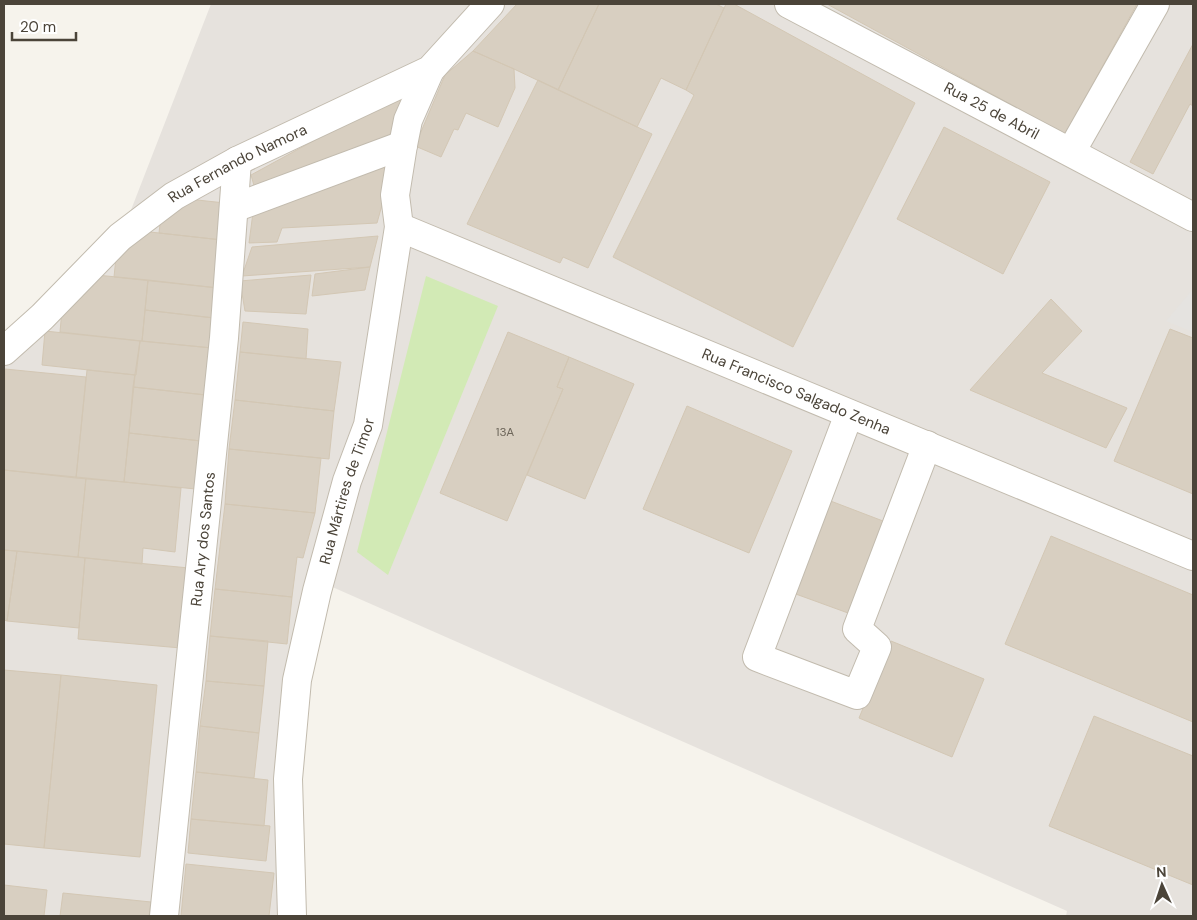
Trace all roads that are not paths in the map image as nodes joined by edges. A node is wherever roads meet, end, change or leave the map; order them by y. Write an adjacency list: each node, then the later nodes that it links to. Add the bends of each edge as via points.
1 (490, 4): 4 (street, Rua Fernando Namora)
2 (789, 4): 6 (street, Rua 25 de Abril)
3 (1155, 4): 6 (street)
4 (430, 70): 5 (street, Rua Mártires de Timor, via 408,120); 7 (street, Rua Fernando Namora)
5 (403, 145): 8 (street); 10 (street, Rua Mártires de Timor, via 395,195)
6 (1071, 152): 9 (street, Rua 25 de Abril)
7 (237, 161): 8 (street, Rua Ary dos Santos); 11 (street, Rua Fernando Namora, via 174,196 120,237)
8 (234, 208): 15 (street, Rua Ary dos Santos, via 224,338)
9 (1193, 217)
10 (399, 227): 12 (street, Rua Francisco Salgado Zenha); 16 (street, Rua Mártires de Timor, via 368,425 347,481 297,680 288,779)
11 (4, 351)
12 (849, 414): 13 (street, Rua Francisco Salgado Zenha); 13 (street, via 757,657 857,695 877,648 857,629)
13 (927, 445): 14 (street, Rua Francisco Salgado Zenha)
14 (1193, 556)
15 (164, 916)
16 (292, 916)

